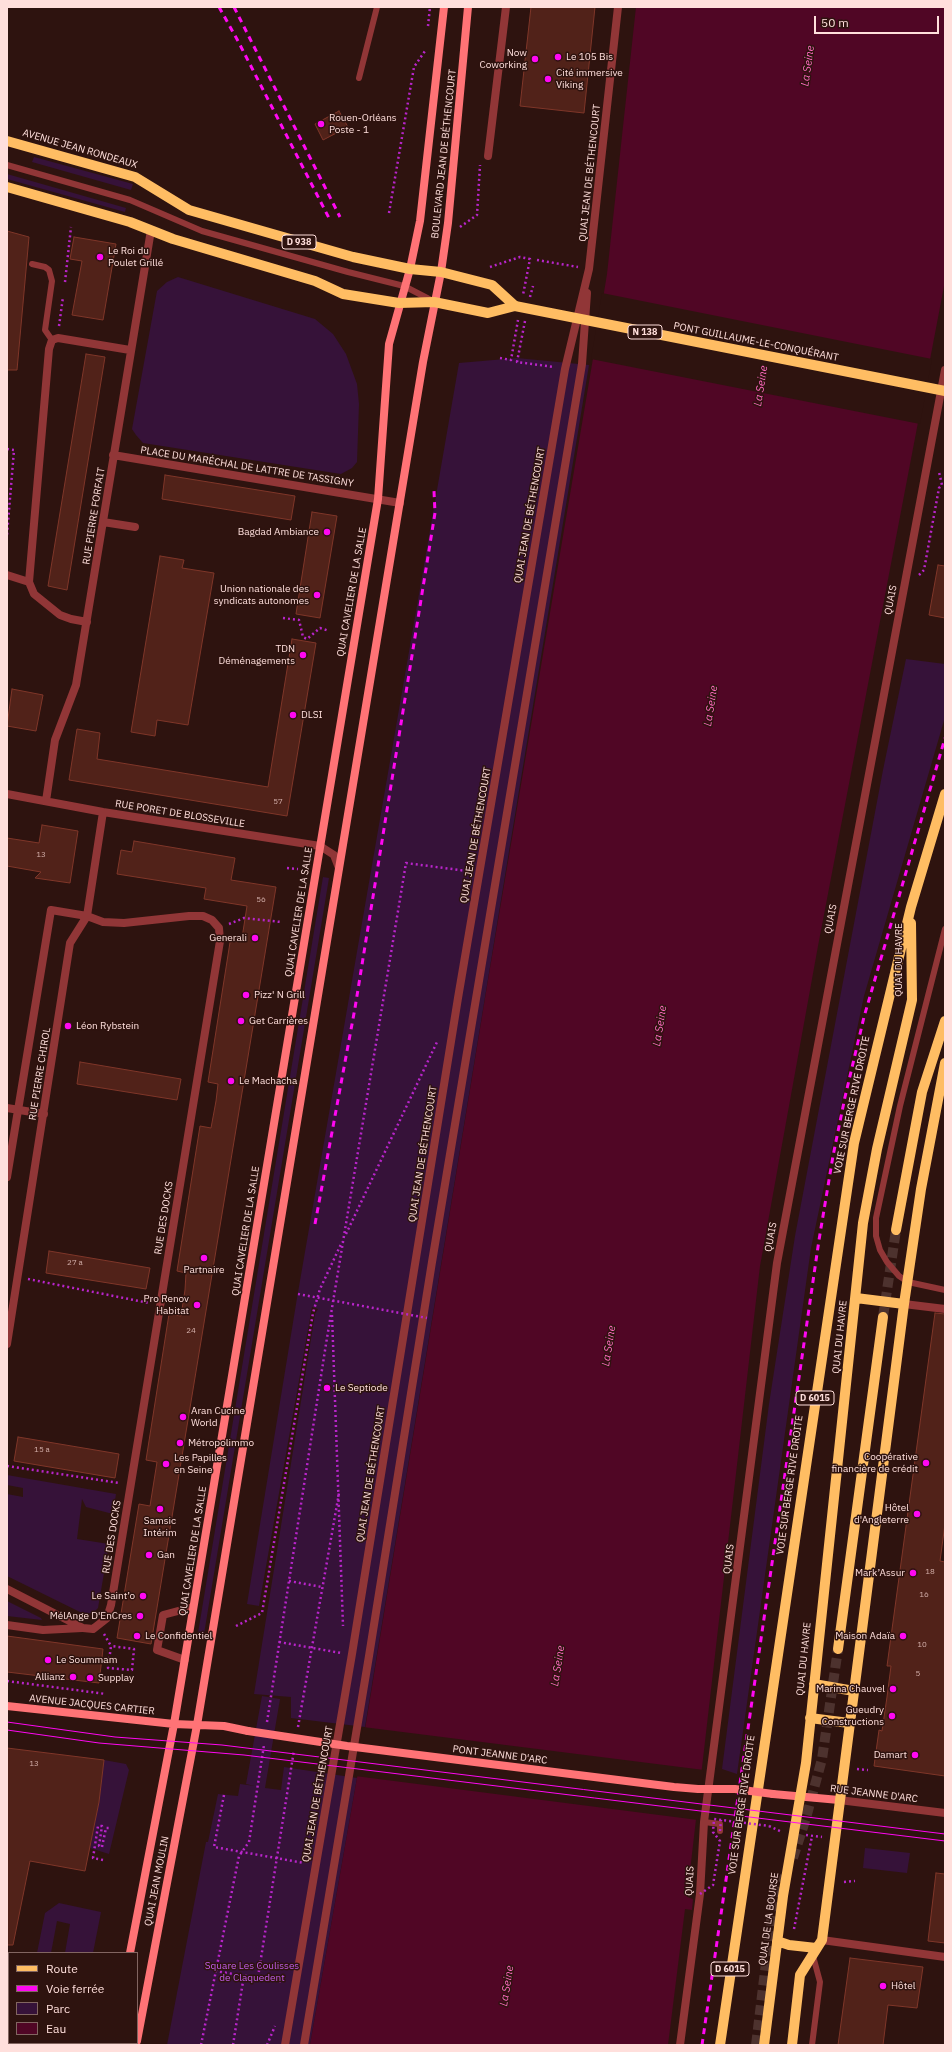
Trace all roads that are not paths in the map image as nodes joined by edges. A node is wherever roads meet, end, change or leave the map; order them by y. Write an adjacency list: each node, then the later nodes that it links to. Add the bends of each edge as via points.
1 (377, 7): 6 (lane)
2 (444, 7): 13 (main road, BOULEVARD JEAN DE BÉTHENCOURT, via 421,212)
3 (468, 7): 15 (main road, BOULEVARD JEAN DE BÉTHENCOURT)
4 (506, 7): 8 (street)
5 (618, 7): 14 (street, QUAI JEAN DE BÉTHENCOURT)
6 (358, 78)
7 (7, 141): 13 (main road, AVENUE JEAN RONDEAUX / D 938, via 135,177 189,210 353,257)
8 (488, 156)
9 (7, 165): 16 (lane, via 130,200 202,231)
10 (7, 187): 11 (main road)
11 (150, 230): 18 (main road, via 316,281 344,294); 21 (street, RUE PIERRE FORFAIT)
12 (32, 264): 20 (lane, via 49,270 52,281 46,330)
13 (410, 269): 15 (main road, AVENUE JEAN RONDEAUX); 16 (main road, QUAI CAVELIER DE LA SALLE)
14 (589, 269): 79 (street, QUAI JEAN DE BÉTHENCOURT, via 565,369); 80 (street, QUAI JEAN DE BÉTHENCOURT, via 582,364)
15 (441, 272): 17 (main road, BOULEVARD JEAN DE BÉTHENCOURT); 19 (main road, PONT GUILLAUME-LE-CONQUÉRANT, via 492,285)
16 (404, 286): 17 (lane); 18 (main road, QUAI CAVELIER DE LA SALLE)
17 (434, 302): 18 (main road, N 138); 19 (main road, PONT GUILLAUME-LE-CONQUÉRANT / N 138, via 488,313); 26 (main road)
18 (399, 303): 25 (main road, QUAI CAVELIER DE LA SALLE, via 389,344)
19 (517, 310): 23 (main road, PONT GUILLAUME-LE-CONQUÉRANT / N 138, bridge)
20 (52, 340): 21 (street, via 58,338); 30 (street, via 49,349)
21 (130, 350): 24 (street, RUE PIERRE FORFAIT)
22 (945, 370): 72 (street, QUAIS, via 777,1262)
23 (945, 391)
24 (114, 455): 25 (street, PLACE DU MARÉCHAL DE LATTRE DE TASSIGNY); 27 (street, RUE PIERRE FORFAIT)
25 (378, 499): 26 (street, PLACE DU MARÉCHAL DE LATTRE DE TASSIGNY); 36 (main road, QUAI CAVELIER DE LA SALLE)
26 (400, 503): 37 (main road)
27 (103, 522): 28 (street); 31 (street, RUE PIERRE FORFAIT)
28 (135, 527)
29 (7, 575): 30 (street)
30 (29, 582): 31 (street, via 34,594 60,615)
31 (87, 622): 34 (street, RUE PIERRE FORFAIT, via 75,690 55,740)
32 (7, 794): 34 (street, RUE PORET DE BLOSSEVILLE)
33 (945, 794): 38 (main road, VOIE SUR BERGE RIVE DROITE / D 6015)
34 (46, 801): 35 (street, RUE PORET DE BLOSSEVILLE)
35 (103, 812): 36 (street, RUE PORET DE BLOSSEVILLE); 39 (street, RUE PIERRE CHIROL)
36 (320, 846): 37 (street, RUE PORET DE BLOSSEVILLE, via 334,855); 57 (main road, QUAI CAVELIER DE LA SALLE)
37 (340, 868): 68 (main road)
38 (911, 907): 50 (main road, QUAI DU HAVRE / D 6015, via 912,1000 874,1164 863,1223); 82 (main road, VOIE SUR BERGE RIVE DROITE / D 6015, via 854,1143)
39 (87, 916): 44 (street, RUE DES DOCKS, via 51,910); 45 (street, RUE PIERRE CHIROL, via 70,943); 59 (street, RUE DES DOCKS, via 103,922 124,924 203,916 212,920 218,928 220,941 111,1605 107,1618 93,1629)
40 (945, 929): 48 (lane, via 900,1106 876,1218 876,1236 880,1250 892,1269)
41 (945, 1021): 47 (main road, via 922,1092)
42 (945, 1063): 48 (main road, via 921,1189)
43 (7, 1108): 44 (street)
44 (18, 1110): 45 (street); 46 (street)
45 (44, 1114): 52 (street, RUE PIERRE CHIROL, via 18,1277)
46 (7, 1177)
47 (896, 1230)
48 (908, 1282): 49 (lane); 51 (main road)
49 (945, 1290)
50 (856, 1298): 51 (main road); 62 (main road, QUAI DU HAVRE / D 6015)
51 (904, 1304): 53 (street); 63 (main road)
52 (10, 1307): 55 (street, RUE PIERRE CHIROL)
53 (945, 1309)
54 (883, 1317): 60 (main road)
55 (7, 1344)
56 (7, 1589): 59 (street)
57 (193, 1607): 61 (main road, QUAI CAVELIER DE LA SALLE); 61 (street, via 163,1615 160,1629 157,1650)
58 (7, 1625): 59 (street, RUE DES DOCKS, via 42,1630)
59 (83, 1628)
60 (838, 1649)
61 (185, 1660): 67 (main road, QUAI CAVELIER DE LA SALLE)
62 (814, 1684): 63 (main road); 65 (main road, QUAI DU HAVRE / D 6015)
63 (854, 1691): 66 (main road)
64 (7, 1706): 67 (main road, AVENUE JACQUES CARTIER)
65 (810, 1718): 66 (main road); 69 (main road, QUAI DU HAVRE / D 6015)
66 (850, 1723): 70 (main road)
67 (174, 1724): 68 (main road, AVENUE JACQUES CARTIER); 76 (main road, QUAI JEAN MOULIN)
68 (197, 1725): 69 (main road, PONT JEANNE D'ARC, bridge, via 224,1726 355,1746 674,1787 735,1789); 78 (main road, QUAI JEAN MOULIN)
69 (801, 1796): 70 (main road, RUE JEANNE D'ARC); 74 (main road, QUAI DE LA BOURSE / D 6015, via 783,1896)
70 (839, 1800): 71 (street, RUE JEANNE D'ARC); 75 (main road)
71 (945, 1813)
72 (704, 1822): 73 (lane, via 720,1824); 81 (street, QUAIS, via 700,1894)
73 (720, 1831)
74 (778, 1941): 75 (main road); 83 (main road, QUAI DE LA BOURSE / D 6015)
75 (817, 1948): 77 (street); 84 (main road, via 800,1975); 85 (lane, via 820,1982)
76 (130, 1952)
77 (945, 1957)
78 (138, 2038)
79 (285, 2045)
80 (304, 2045)
81 (680, 2045)
82 (720, 2045)
83 (764, 2045)
84 (792, 2045)
85 (812, 2045)

